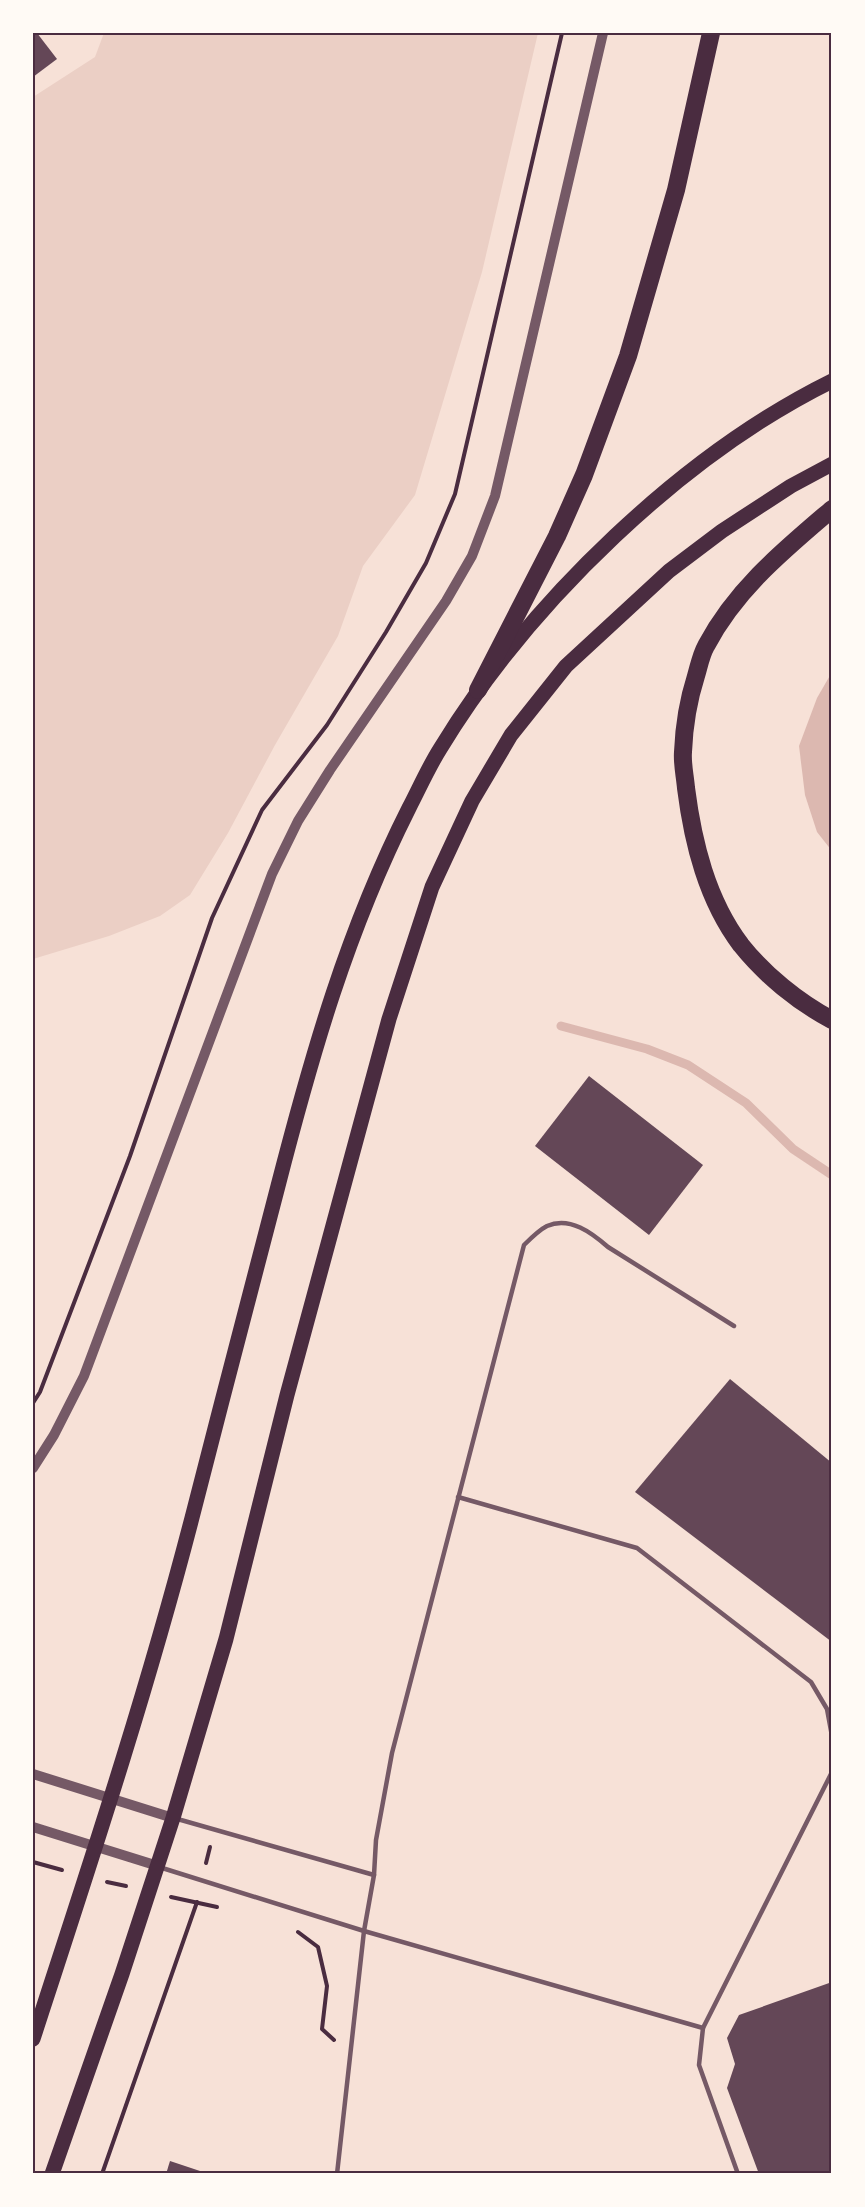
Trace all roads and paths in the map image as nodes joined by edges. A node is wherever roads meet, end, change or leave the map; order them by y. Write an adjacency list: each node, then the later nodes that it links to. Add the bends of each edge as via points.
1 (562, 33): 10 (path, via 455,494 426,563 386,632 327,724 262,810 212,918 130,1156)
2 (603, 33): 11 (street, via 495,496 472,556 446,601 330,770 298,821 272,874 84,1376)
3 (711, 33): 7 (highway, via 676,190 628,356 557,536)
4 (832, 381): 7 (main road, via 705,458 648,505 541,611)
5 (832, 464): 17 (main road, via 722,531 669,571 566,666 511,735 472,801 432,887 389,1019 287,1395 226,1639)
6 (832, 509): 8 (highway, via 773,559 729,610 705,647 688,701 682,754 701,867 723,917 742,946 774,978 808,1007)
7 (478, 690): 16 (main road, via 437,753 395,836 336,980 312,1058 193,1516)
8 (832, 1020)
9 (734, 1326): 12 (lane, via 590,1232 568,1223 547,1226 524,1245)
10 (33, 1403)
11 (33, 1468)
12 (458, 1497): 13 (lane, via 636,1548 811,1682 827,1709); 23 (lane, via 392,1753 376,1840)
13 (832, 1736)
14 (832, 1772): 31 (lane)
15 (33, 1774): 16 (street)
16 (111, 1799): 17 (street); 20 (main road)
17 (173, 1818): 19 (lane); 22 (main road)
18 (33, 1827): 20 (street)
19 (214, 1828): 23 (lane); 25 (path)
20 (96, 1848): 22 (street); 24 (main road)
21 (33, 1862): 24 (path)
22 (158, 1866): 25 (lane); 26 (main road)
23 (374, 1875): 30 (lane)
24 (86, 1878): 26 (path); 32 (main road)
25 (202, 1880): 27 (path); 30 (lane)
26 (149, 1892): 27 (path); 34 (main road)
27 (196, 1904): 28 (path); 35 (path)
28 (218, 1907)
29 (294, 1929): 33 (path, via 318,1947 327,1986 322,2029)
30 (364, 1931): 31 (lane); 33 (lane)
31 (703, 2028): 37 (lane, via 699,2065)
32 (33, 2039)
33 (350, 2054): 36 (lane)
34 (52, 2174)
35 (102, 2174)
36 (337, 2174)
37 (738, 2174)

